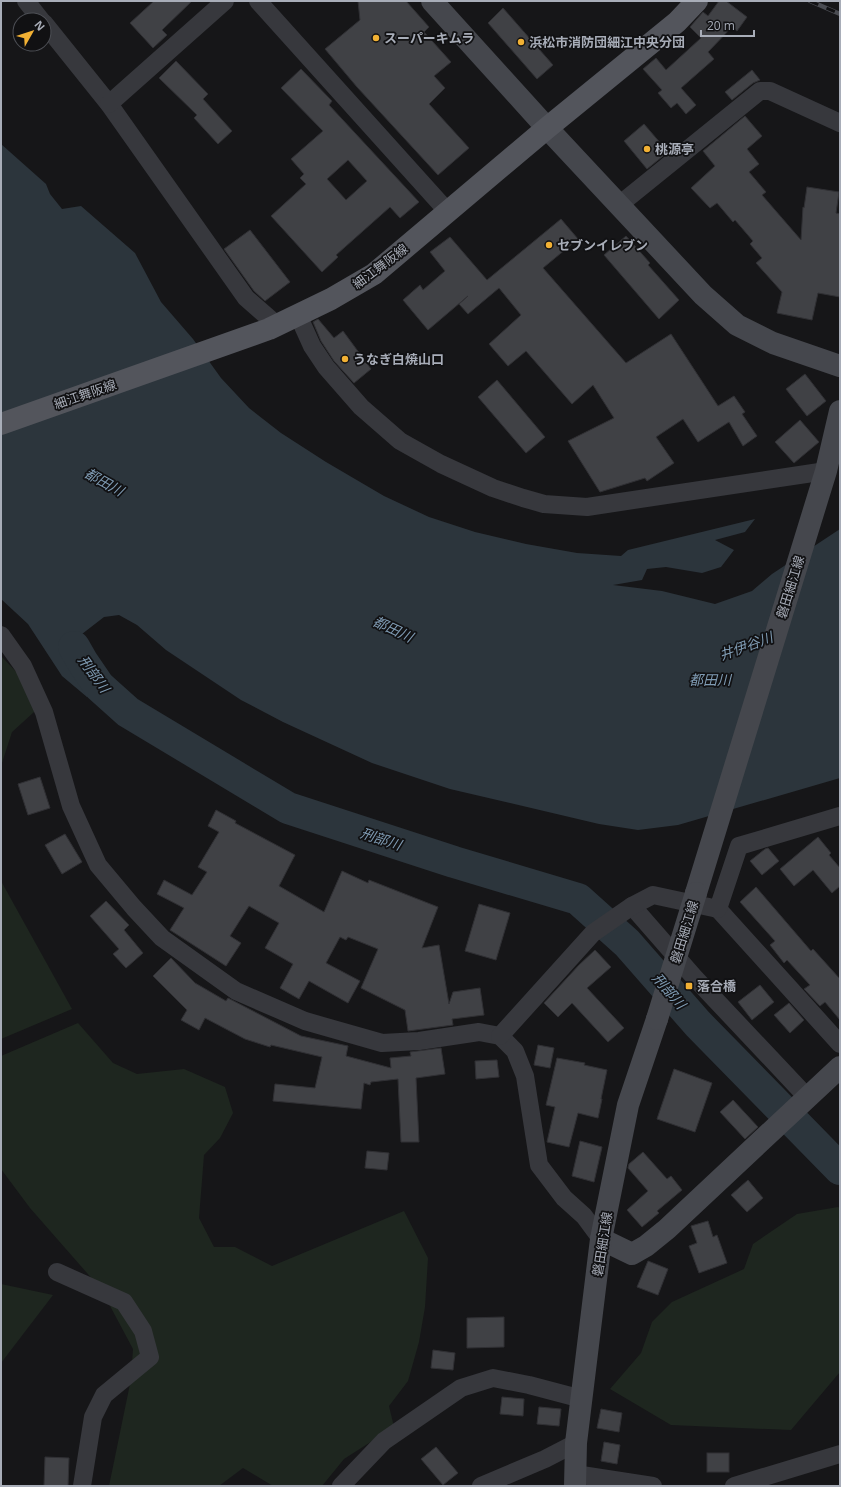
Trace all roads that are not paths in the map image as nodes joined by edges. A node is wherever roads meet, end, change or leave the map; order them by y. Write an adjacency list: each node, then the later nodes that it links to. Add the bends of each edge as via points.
1 (26, 1): 6 (street)
2 (225, 1): 8 (street)
3 (258, 1): 12 (street)
4 (432, 1): 10 (main road)
5 (697, 1): 10 (main road, 細江舞阪線, via 677,22)
6 (35, 12)
7 (52, 33): 8 (street)
8 (109, 104): 14 (street, via 246,298)
9 (840, 123): 11 (street, via 770,91 760,91)
10 (547, 128): 11 (main road); 12 (main road, 細江舞阪線)
11 (619, 205): 15 (main road, via 703,295 737,325 773,343)
12 (448, 212): 13 (main road, 細江舞阪線, via 374,274)
13 (298, 315): 14 (main road, 細江舞阪線); 18 (street, via 312,346 326,367 361,407 400,441 441,464 493,488 523,498 544,504 587,507)
14 (273, 327): 17 (main road, 細江舞阪線)
15 (840, 366)
16 (839, 422): 18 (main road, 磐田細江線)
17 (1, 424)
18 (824, 477): 27 (main road, 磐田細江線, bridge, via 657,1019 628,1105)
19 (1, 635): 23 (street, via 23,666 44,712 71,806 98,865 162,938 236,990 305,1021 382,1043 419,1041 479,1032)
20 (840, 816): 22 (street, via 739,846)
21 (628, 908): 22 (street, via 653,895); 23 (street, via 593,933); 26 (street)
22 (718, 909): 24 (street)
23 (500, 1036): 27 (street, via 515,1052 525,1076 539,1165 564,1198 584,1216)
24 (840, 1044)
25 (840, 1067): 26 (main road)
26 (807, 1097): 27 (main road, via 646,1246 632,1254)
27 (601, 1239): 29 (main road, 磐田細江線)
28 (57, 1272): 33 (street, via 124,1302 143,1331 150,1357 104,1396 93,1417)
29 (582, 1399): 30 (main road, 磐田細江線); 34 (street, via 493,1378 461,1388 384,1441)
30 (576, 1443): 32 (main road, 磐田細江線); 35 (street)
31 (840, 1454): 37 (street)
32 (575, 1480): 36 (street)
33 (82, 1486)
34 (341, 1486)
35 (481, 1486)
36 (653, 1486)
37 (734, 1486)

